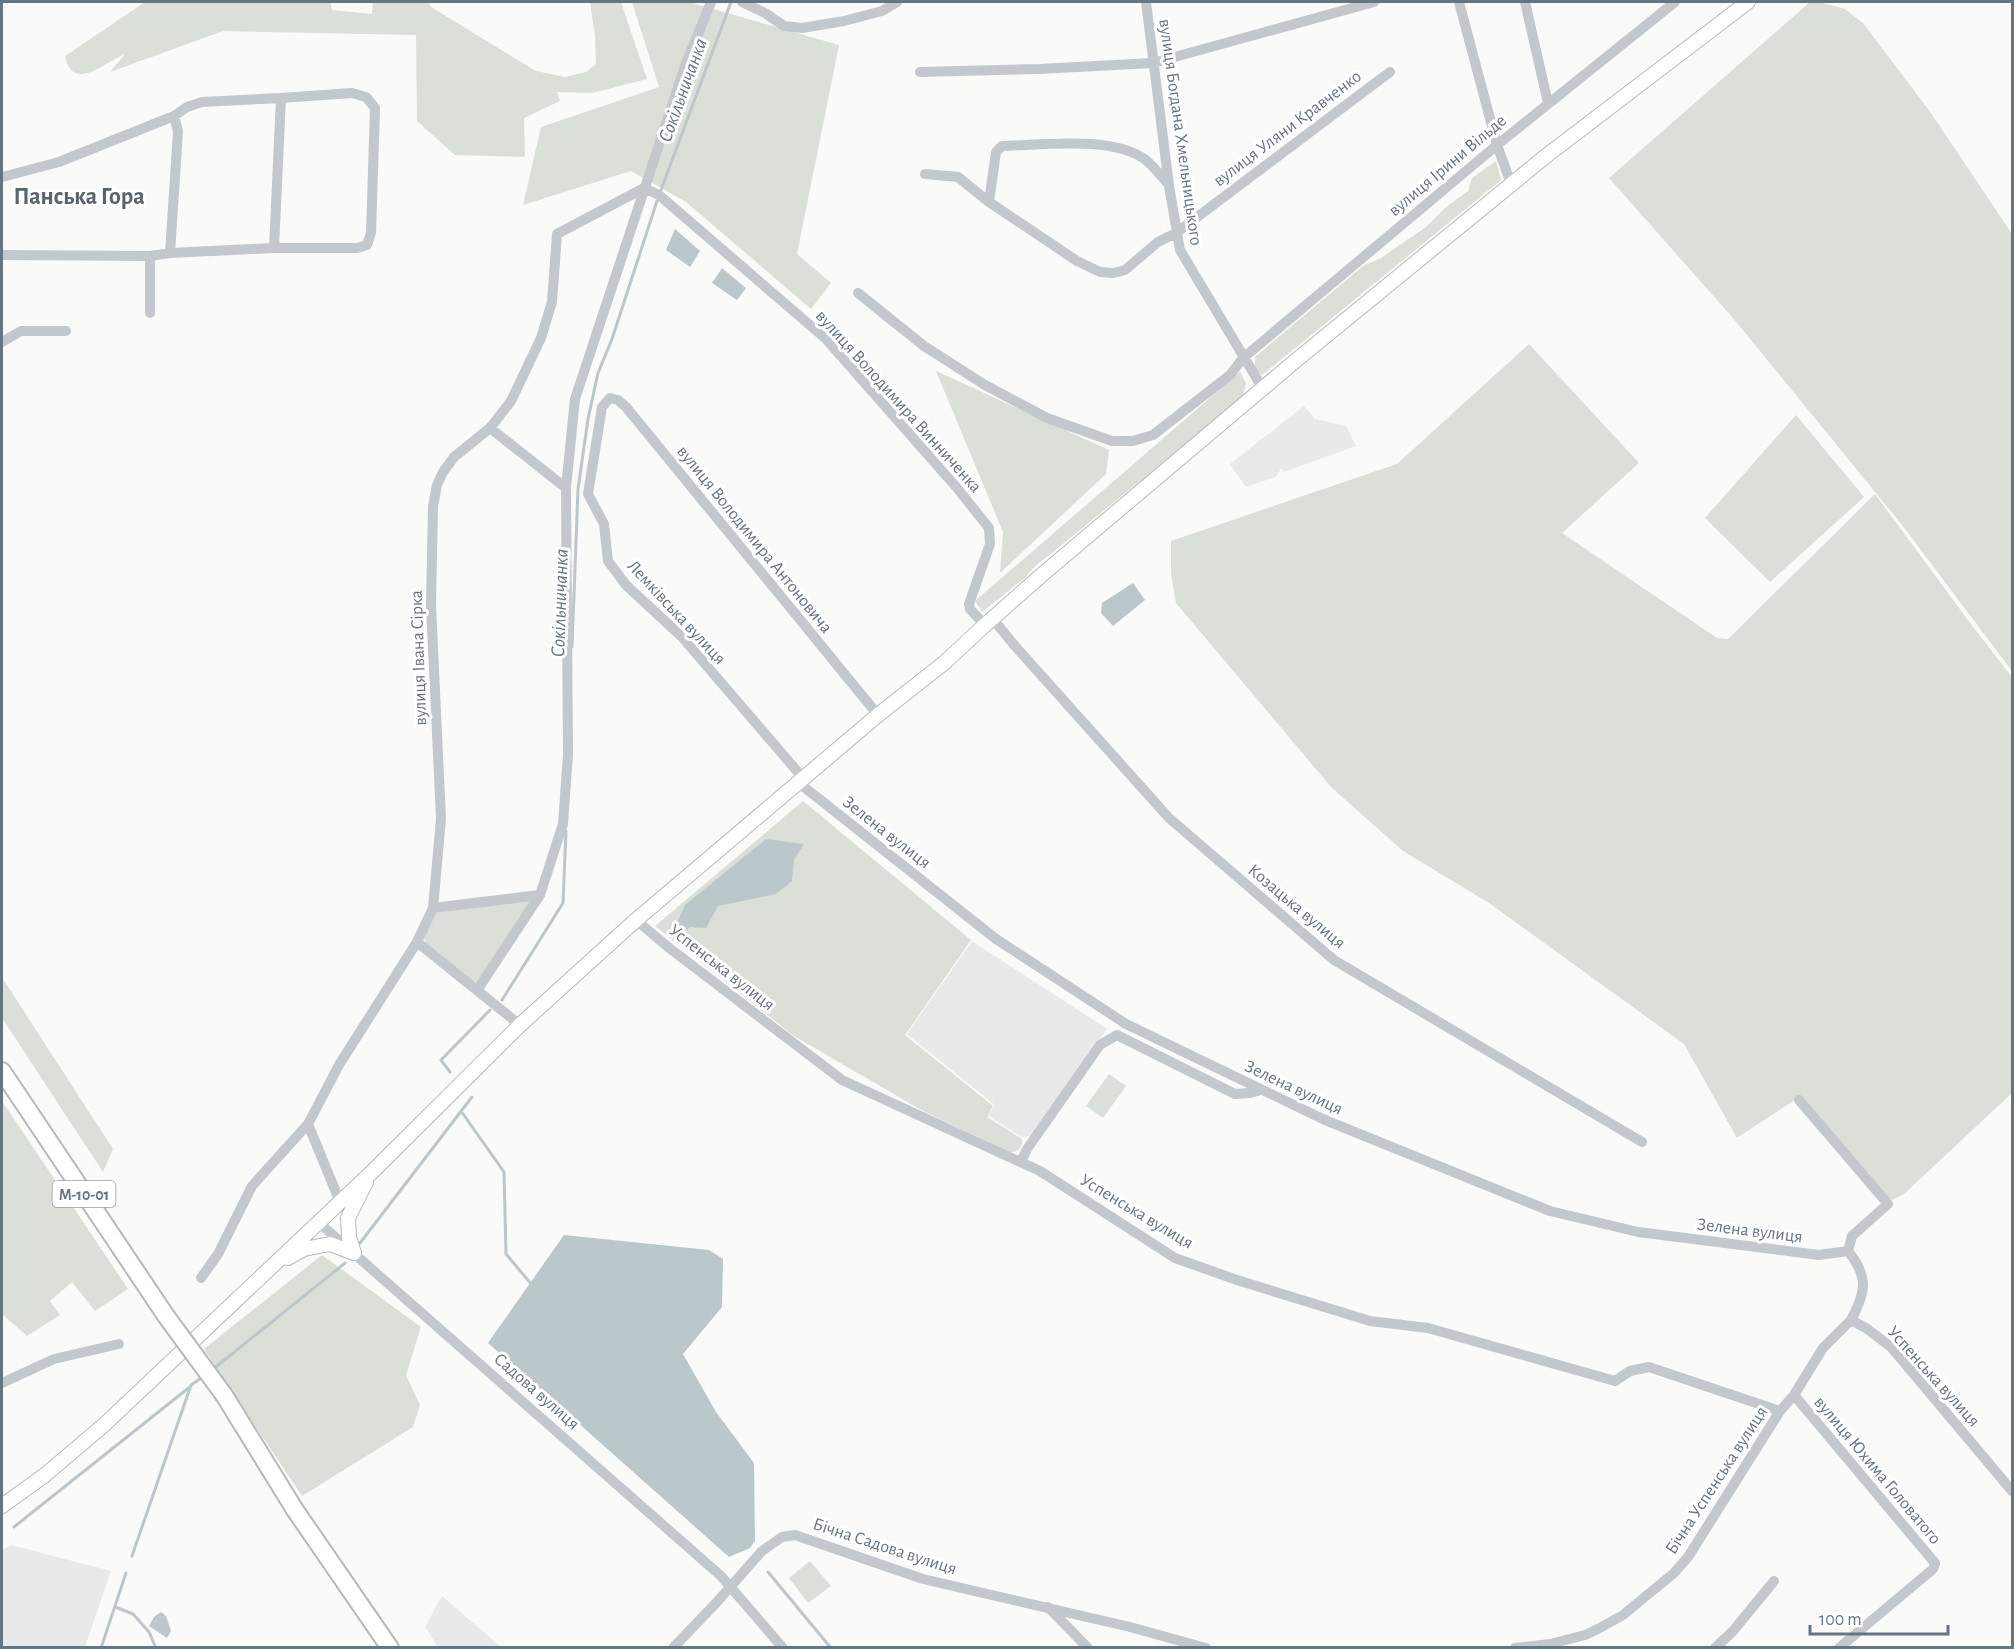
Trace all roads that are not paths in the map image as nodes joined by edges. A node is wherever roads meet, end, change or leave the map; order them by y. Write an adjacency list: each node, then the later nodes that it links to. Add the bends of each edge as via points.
1 (711, 2): 21 (street)
2 (742, 2): 3 (street, via 784,26 802,28 882,11)
3 (897, 2)
4 (1146, 2): 10 (street, вулиця Богдана Хмельницького)
5 (1374, 2): 10 (street)
6 (1459, 2): 16 (street)
7 (1525, 2): 14 (street)
8 (1675, 2): 14 (street, вулиця Ірини Вільде)
9 (1748, 2): 19 (main road)
10 (1153, 63): 11 (street); 20 (street, вулиця Богдана Хмельницького)
11 (920, 72)
12 (1390, 72): 23 (street, вулиця Уляни Кравченко)
13 (281, 98): 15 (street, via 202,102); 24 (street); 24 (street, via 352,93 366,97 375,108 371,233 367,245 357,248)
14 (1548, 103): 16 (street, вулиця Ірини Вільде)
15 (174, 116): 18 (street, via 58,162); 25 (street, via 178,131)
16 (1497, 145): 19 (street); 32 (street, вулиця Ірини Вільде)
17 (925, 174): 22 (street, вулиця Уляни Кравченко, via 958,177)
18 (2, 177)
19 (1513, 183): 33 (main road)
20 (1169, 186): 22 (street, via 1146,160 1108,145 1002,146 996,152); 23 (street, вулиця Богдана Хмельницького)
21 (644, 188): 35 (street, вулиця Івана Сірка, via 557,234 552,302 541,338 511,401); 36 (street, via 575,399); 37 (street, вулиця Володимира Винниченка, via 659,195 826,339 989,528 990,544 969,604)
22 (989, 202): 23 (street, вулиця Уляни Кравченко, via 1100,272 1125,270 1158,242)
23 (1176, 233): 32 (street, вулиця Богдана Хмельницького, via 1180,250)
24 (274, 248): 25 (street)
25 (170, 254): 27 (street)
26 (2, 255): 27 (street)
27 (150, 256): 29 (street)
28 (858, 293): 32 (street, вулиця Ірини Вільде, via 924,346 985,385 1047,418 1112,441 1133,441 1153,435 1230,375)
29 (150, 313)
30 (66, 331): 31 (street, via 21,331)
31 (2, 342)
32 (1243, 358): 33 (street, вулиця Богдана Хмельницького)
33 (1261, 391): 37 (main road)
34 (602, 407): 38 (street, вулиця Володимира Антоновича, via 610,398 626,407); 39 (street, Лемківська вулиця, via 588,494 604,524 608,561 626,585 682,637)
35 (490, 428): 36 (street); 41 (street, вулиця Івана Сірка, via 454,457 443,472 433,506 431,604 441,819)
36 (566, 488): 40 (street, via 568,754 563,824)
37 (988, 622): 38 (main road); 52 (street, Козацька вулиця, via 1004,634 1169,818 1334,960)
38 (878, 715): 39 (main road)
39 (800, 781): 42 (main road); 45 (street, Зелена вулиця, via 996,939)
40 (540, 895): 41 (street); 44 (street)
41 (434, 908): 43 (street, вулиця Івана Сірка)
42 (636, 920): 46 (main road); 53 (street, Успенська вулиця, via 842,1080)
43 (417, 942): 44 (street); 51 (street, вулиця Івана Сірка, via 339,1065)
44 (478, 989): 46 (street)
45 (1126, 1024): 47 (street); 49 (street, Зелена вулиця)
46 (520, 1025): 54 (main road)
47 (1117, 1035): 49 (street, via 1235,1094); 53 (street, via 1100,1045)
48 (2, 1071): 71 (highway, М-10-01, bridge, via 166,1316 224,1395 295,1510)
49 (1260, 1090): 57 (street, Зелена вулиця, via 1550,1211 1638,1232 1819,1255)
50 (1799, 1100): 57 (street, via 1888,1204 1852,1236)
51 (308, 1124): 55 (street); 60 (street, вулиця Івана Сірка, via 252,1186 218,1254)
52 (1642, 1142)
53 (1021, 1162): 65 (street, Успенська вулиця, via 1175,1258 1238,1280 1370,1321 1428,1328 1615,1381 1630,1371 1649,1367)
54 (373, 1171): 55 (main road); 58 (main road, via 348,1218)
55 (340, 1202): 56 (main road)
56 (318, 1222): 58 (street, Садова вулиця); 59 (main road)
57 (1848, 1251): 61 (street, via 1864,1282 1863,1295)
58 (354, 1253): 59 (main road, via 330,1244 315,1246); 69 (street, Садова вулиця)
59 (270, 1267): 67 (main road, via 75,1451)
60 (201, 1278)
61 (1851, 1320): 64 (street, Бічна Успенська вулиця, via 1823,1348); 66 (street, Успенська вулиця, via 1891,1347)
62 (119, 1344): 63 (street, via 54,1359)
63 (2, 1383)
64 (1794, 1395): 65 (street, Бічна Успенська вулиця); 78 (street, вулиця Юхима Головатого, via 1935,1563)
65 (1780, 1411): 76 (street, Бічна Успенська вулиця, via 1674,1573 1623,1615 1598,1629 1550,1644)
66 (2013, 1491)
67 (2, 1506)
68 (1774, 1581): 77 (street)
69 (731, 1587): 70 (street, Бічна Садова вулиця, via 770,1544 795,1535 923,1579); 72 (street); 73 (street, Садова вулиця)
70 (1047, 1607): 74 (street); 75 (street, Бічна Садова вулиця)
71 (390, 1647)
72 (673, 1647)
73 (783, 1647)
74 (1088, 1647)
75 (1206, 1647)
76 (1515, 1647)
77 (1715, 1647)
78 (1839, 1647)

